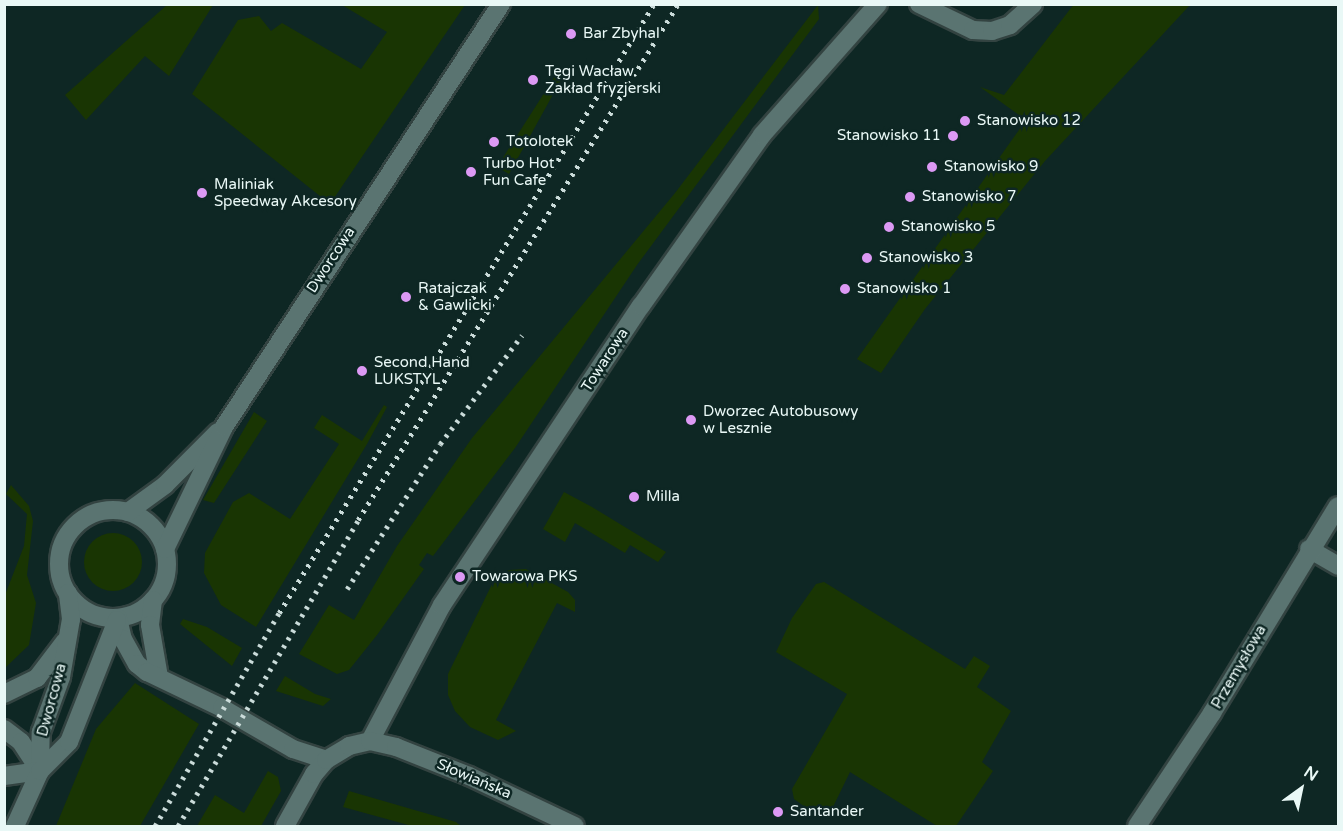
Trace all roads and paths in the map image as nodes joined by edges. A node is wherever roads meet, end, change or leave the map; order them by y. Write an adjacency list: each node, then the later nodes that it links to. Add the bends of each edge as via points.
1 (501, 4): 5 (street, Dworcowa)
2 (878, 4): 18 (street, Towarowa, via 762,135 641,306 442,605)
3 (919, 4): 4 (street, via 973,30 992,31 1010,25)
4 (1033, 4)
5 (224, 427): 7 (street, Dworcowa, via 165,485); 8 (street, Dworcowa)
6 (1338, 506): 9 (street, Przemysłowa)
7 (128, 512): 8 (street, via 143,518 159,535); 11 (street, via 96,512 68,530 58,560)
8 (165, 549): 12 (street, via 167,570)
9 (1309, 549): 10 (street); 25 (street, Przemysłowa, via 1212,713)
10 (1338, 566)
11 (68, 594): 13 (street, via 89,613); 14 (street, Dworcowa, via 71,619)
12 (153, 600): 13 (street, via 138,612); 15 (street, via 150,625)
13 (118, 618): 15 (street, via 123,639 137,664); 20 (street, Dworcowa, via 69,742)
14 (66, 640): 16 (street, via 37,678); 20 (street, Dworcowa, via 61,677 41,732)
15 (159, 677): 19 (street, via 293,750)
16 (4, 694)
17 (4, 729): 20 (street, via 21,742)
18 (370, 741): 19 (street, via 349,746); 24 (street, Słowiańska, via 396,747 478,780)
19 (326, 760): 23 (street)
20 (40, 771): 21 (street); 22 (street, Dworcowa)
21 (4, 776)
22 (15, 826)
23 (285, 826)
24 (575, 826)
25 (1137, 826)

